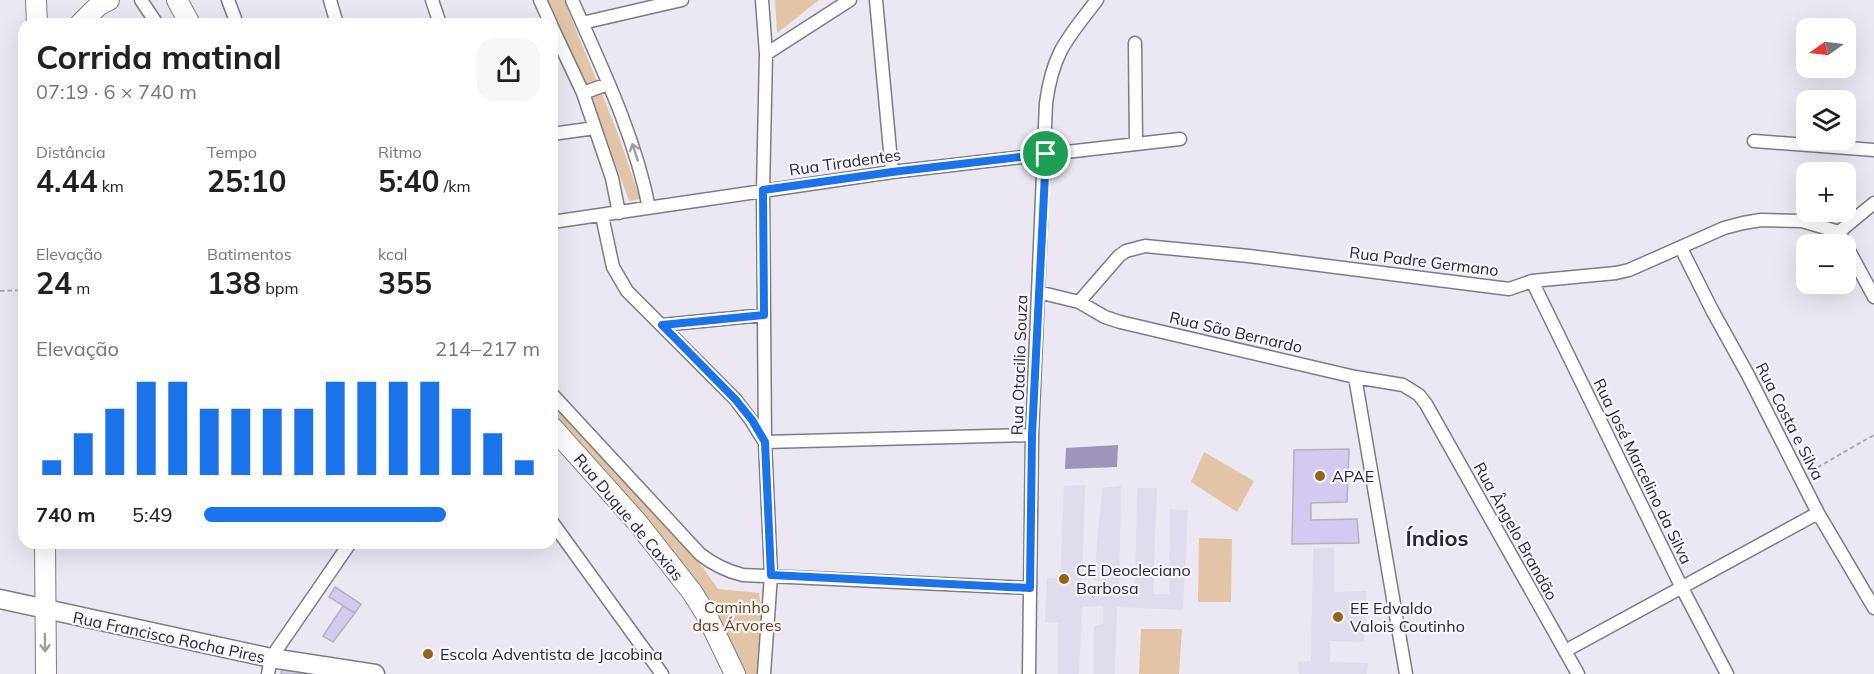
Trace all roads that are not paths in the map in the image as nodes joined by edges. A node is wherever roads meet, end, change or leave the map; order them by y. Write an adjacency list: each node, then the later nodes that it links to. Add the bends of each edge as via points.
1 (36, 0): 16 (main road)
2 (86, 0): 17 (main road)
3 (109, 0): 18 (main road)
4 (141, 0): 19 (street)
5 (177, 0): 20 (main road)
6 (228, 0): 21 (street)
7 (330, 0): 22 (street)
8 (432, 0): 23 (street)
9 (540, 0): 24 (street)
10 (572, 0): 25 (street)
11 (682, 0): 25 (street)
12 (762, 0): 28 (street)
13 (850, 0): 28 (street)
14 (876, 0): 38 (street)
15 (1097, 0): 37 (street, Rua Otacilio Souza, via 1062,45 1054,62 1046,103)
16 (37, 18)
17 (77, 18)
18 (86, 18)
19 (153, 18)
20 (187, 18)
21 (235, 18)
22 (336, 18)
23 (438, 18)
24 (547, 18)
25 (582, 23): 29 (street)
26 (558, 43): 30 (street)
27 (1135, 43): 35 (street)
28 (766, 54): 39 (street)
29 (608, 84): 30 (street); 41 (street, one-way to 29, via 632,143)
30 (584, 93): 31 (street)
31 (595, 128): 32 (street); 42 (street)
32 (558, 133)
33 (1180, 139): 35 (street, Rua Tiradentes)
34 (1754, 141): 36 (street)
35 (1136, 144): 37 (street, Rua Tiradentes)
36 (1874, 150)
37 (1046, 154): 38 (street, Rua Tiradentes); 48 (street, Rua Otacilio Souza)
38 (892, 172): 39 (street, Rua Tiradentes)
39 (763, 190): 41 (street, Rua Tiradentes); 51 (street)
40 (1874, 203): 45 (street)
41 (650, 208): 42 (street, Rua Tiradentes)
42 (619, 213): 43 (street, Rua Tiradentes)
43 (602, 216): 44 (street, Rua Tiradentes); 52 (street, via 609,256 619,279)
44 (558, 221)
45 (1839, 232): 46 (street, Rua Padre Germano, via 1802,221 1761,220 1724,228); 49 (street)
46 (1680, 248): 47 (street, Rua Padre Germano, via 1616,273); 59 (street, Rua Costa e Silva)
47 (1532, 281): 50 (street, Rua Padre Germano, via 1509,289 1492,288 1272,258 1145,246 1119,256); 65 (street, Rua José Marcelino da Silva)
48 (1038, 292): 50 (street, Rua São Bernardo); 57 (street, Rua Otacilio Souza)
49 (1874, 297)
50 (1079, 302): 53 (street, Rua São Bernardo, via 1105,318)
51 (764, 315): 52 (street); 58 (street)
52 (662, 325): 58 (street, via 735,399)
53 (1355, 377): 55 (street, Rua São Bernardo, via 1403,384); 77 (street)
54 (558, 400): 63 (street, Rua Duque de Caxias, via 700,554 728,571)
55 (1426, 404): 69 (street, Rua Ângelo Brandão)
56 (558, 434): 74 (main road, Rua Duque de Caxias, via 637,522 692,592)
57 (1032, 435): 58 (street); 64 (street, Rua Otacilio Souza)
58 (765, 442): 63 (street)
59 (1818, 513): 65 (street); 68 (street, Rua Costa e Silva)
60 (558, 530): 73 (street)
61 (44, 549): 67 (main road)
62 (346, 549): 70 (street)
63 (771, 575): 64 (street, Rua Duque de Caxias); 75 (street)
64 (1030, 588): 76 (street, Rua Otacilio Souza)
65 (1682, 588): 69 (street); 79 (street, Rua José Marcelino da Silva)
66 (0, 599): 67 (street, Rua Francisco Rocha Pires)
67 (37, 608): 70 (street, Rua Francisco Rocha Pires); 71 (main road, one-way to 71)
68 (1874, 608)
69 (1565, 651): 78 (street, Rua Ângelo Brandão)
70 (269, 666): 72 (street, Rua Francisco Rocha Pires)
71 (46, 674)
72 (375, 674)
73 (662, 674)
74 (735, 674)
75 (764, 674)
76 (1029, 674)
77 (1406, 674)
78 (1578, 674)
79 (1727, 674)

